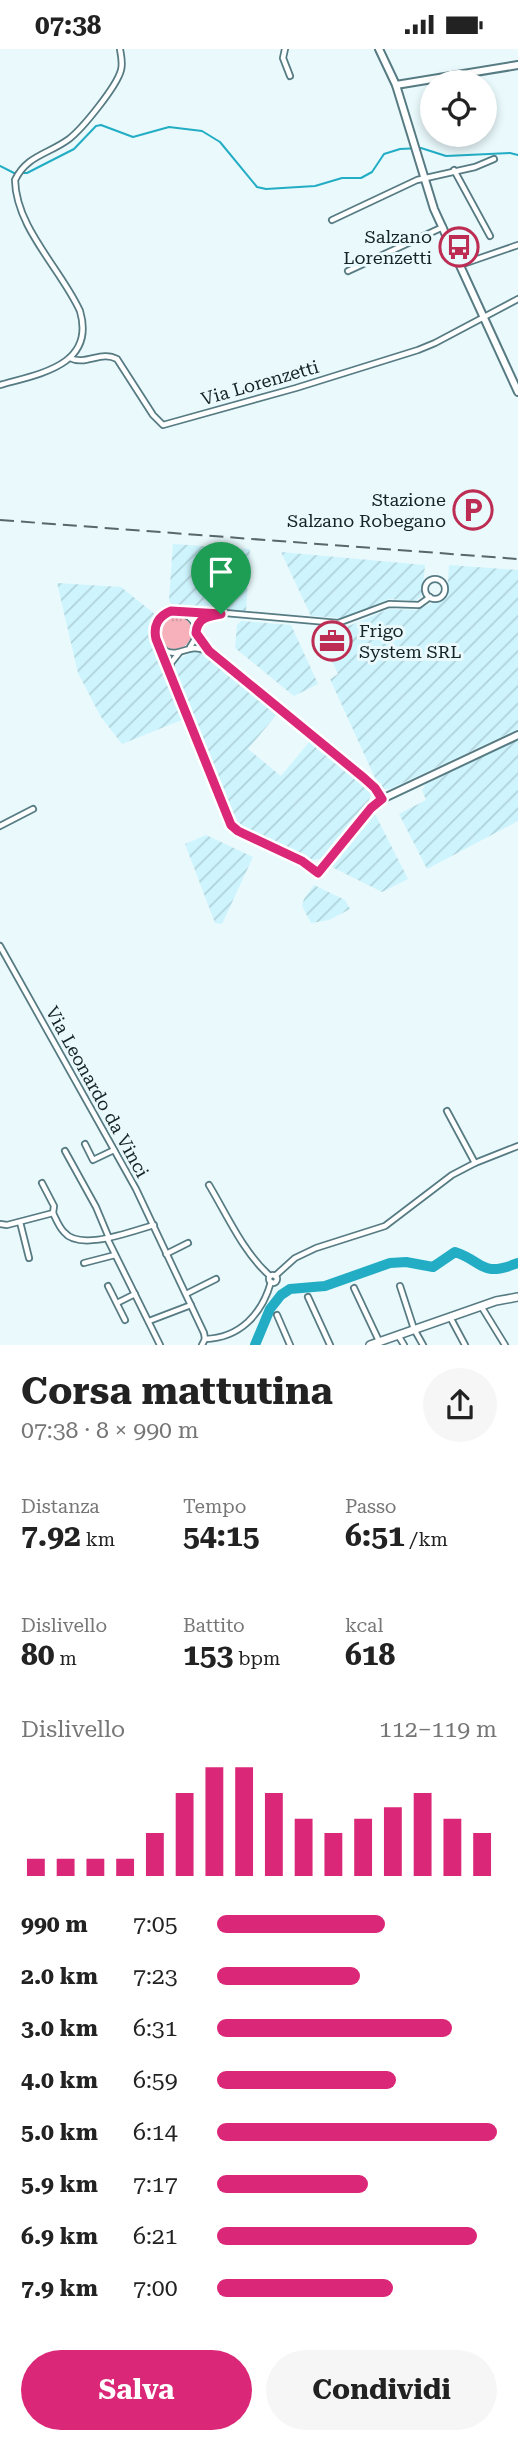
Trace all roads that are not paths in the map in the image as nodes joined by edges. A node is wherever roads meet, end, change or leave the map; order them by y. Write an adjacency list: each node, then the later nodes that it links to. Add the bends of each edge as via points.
1 (120, 49): 18 (street, via 118,78 87,121 70,138 20,168 15,180 33,234 80,311 82,333)
2 (285, 49): 5 (street, via 283,58)
3 (379, 49): 6 (street)
4 (518, 65): 6 (street)
5 (290, 76)
6 (396, 85): 9 (street)
7 (494, 159): 8 (street)
8 (454, 170): 9 (street); 12 (street)
9 (424, 177): 10 (street); 11 (street)
10 (332, 220)
11 (443, 227): 14 (street); 15 (street)
12 (490, 236)
13 (518, 244): 14 (street)
14 (460, 265): 17 (street)
15 (348, 271)
16 (518, 299): 17 (street)
17 (484, 316): 18 (street, Via Lorenzetti, via 418,350 163,425 117,359 108,355 85,361); 20 (street)
18 (70, 358): 19 (street, via 52,370)
19 (0, 385)
20 (518, 392)
21 (430, 597): 21 (street, via 427,583 442,581 443,595); 23 (street, via 419,605 389,604 343,623)
22 (182, 612): 23 (street); 24 (street, via 192,619); 25 (street, via 171,611 160,618 155,633)
23 (221, 614): 24 (street, via 203,619)
24 (196, 631): 26 (street); 27 (street)
25 (158, 644): 28 (street, via 167,651); 29 (street)
26 (190, 647): 27 (street); 28 (street)
27 (209, 651): 31 (street, via 364,778)
28 (180, 652): 29 (street)
29 (170, 674): 31 (street, via 231,825 238,831 318,873)
30 (518, 735): 31 (street)
31 (382, 799)
32 (33, 809): 33 (street)
33 (0, 826)
34 (0, 946): 38 (street, Via Leonardo da Vinci)
35 (447, 1111): 40 (street)
36 (85, 1144): 38 (street, via 93,1160)
37 (518, 1146): 40 (street)
38 (114, 1150): 46 (street, Via Leonardo da Vinci)
39 (65, 1151): 47 (street)
40 (475, 1163): 54 (street, via 385,1226 316,1248 295,1258)
41 (42, 1183): 43 (street)
42 (209, 1185): 54 (street, via 246,1247)
43 (53, 1213): 44 (street); 47 (street, via 65,1234 78,1241)
44 (20, 1222): 45 (street); 52 (street)
45 (0, 1224)
46 (153, 1225): 47 (street); 51 (street, Via Leonardo da Vinci)
47 (108, 1238): 50 (street)
48 (188, 1243): 51 (street)
49 (122, 1246): 50 (street)
50 (114, 1253): 53 (street); 59 (street)
51 (166, 1254): 60 (street, Via Leonardo da Vinci)
52 (29, 1258)
53 (84, 1263)
54 (272, 1278): 72 (street, via 248,1325)
55 (216, 1279): 60 (street)
56 (108, 1286): 63 (street)
57 (400, 1286): 70 (street)
58 (354, 1288): 73 (street)
59 (135, 1294): 63 (street); 69 (street)
60 (186, 1294): 64 (street, Via Leonardo da Vinci)
61 (308, 1297): 77 (street)
62 (518, 1297): 65 (main road)
63 (117, 1303): 68 (street)
64 (191, 1305): 69 (street); 72 (street, Via Leonardo da Vinci)
65 (481, 1306): 67 (main road); 82 (street)
66 (276, 1315): 76 (street)
67 (450, 1317): 70 (main road); 81 (street)
68 (125, 1320)
69 (149, 1321): 74 (street)
70 (414, 1329): 71 (main road); 80 (street)
71 (398, 1335): 73 (main road); 79 (street)
72 (205, 1339): 75 (street)
73 (379, 1342): 78 (main road)
74 (160, 1345)
75 (202, 1345)
76 (289, 1345)
77 (330, 1345)
78 (370, 1345)
79 (404, 1345)
80 (423, 1345)
81 (465, 1345)
82 (505, 1345)

